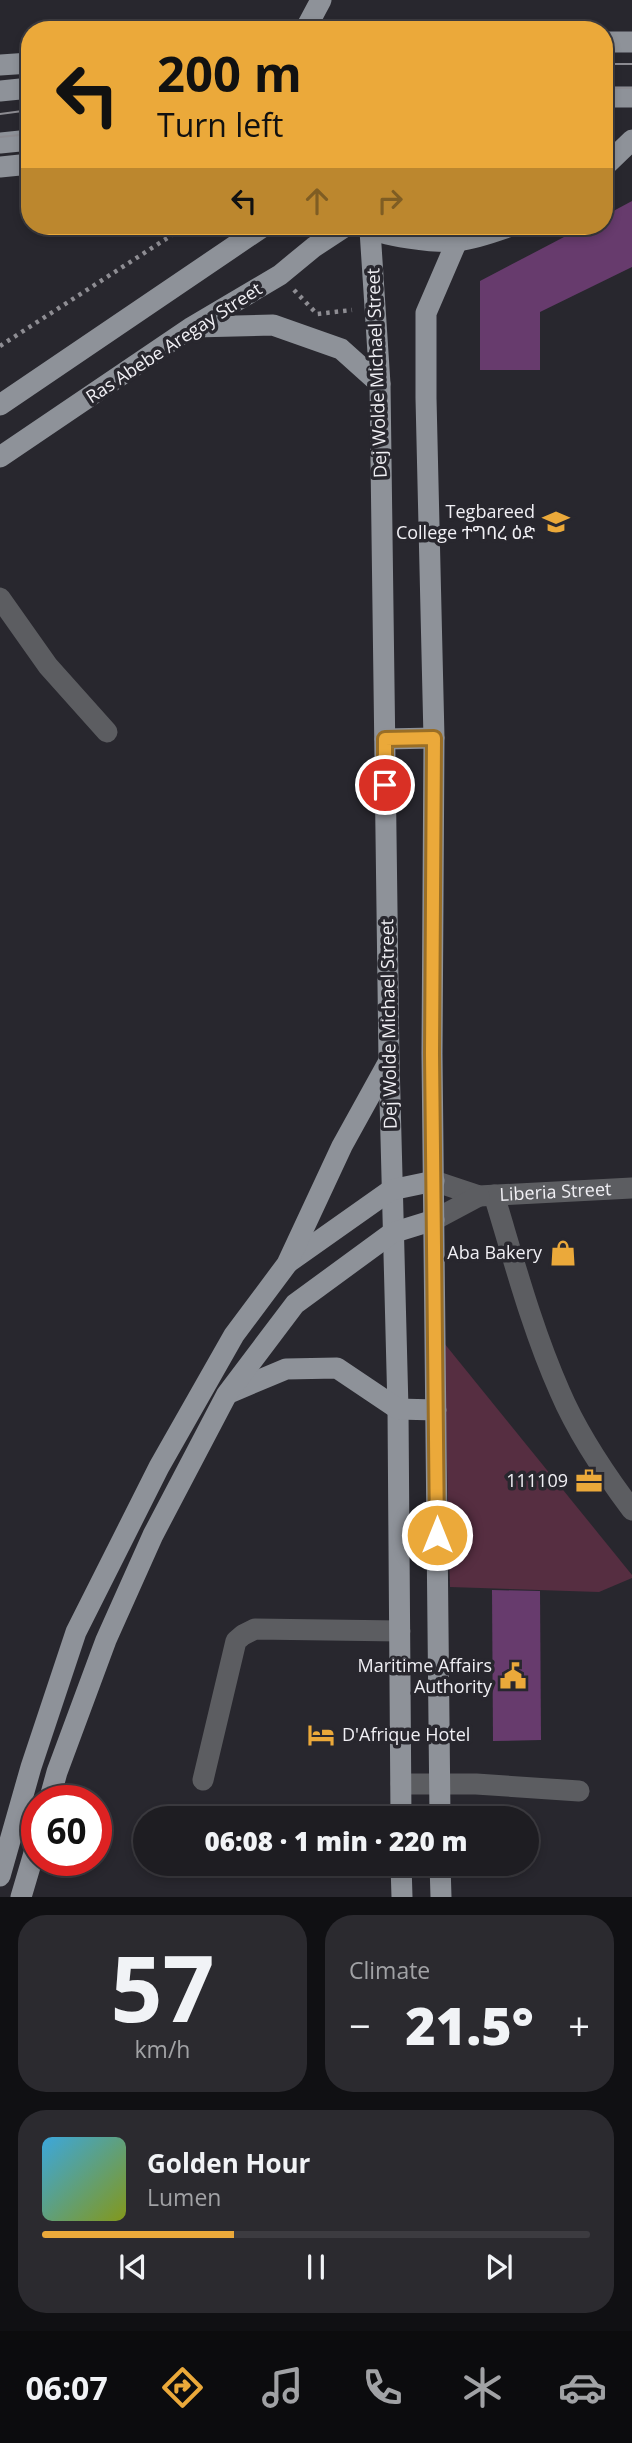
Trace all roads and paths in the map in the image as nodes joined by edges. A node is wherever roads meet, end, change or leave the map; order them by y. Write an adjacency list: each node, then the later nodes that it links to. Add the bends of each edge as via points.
1 (321, 0): 2 (main road)
2 (310, 21)
3 (613, 42): 4 (main road)
4 (632, 42)
5 (21, 64): 6 (main road)
6 (0, 65)
7 (21, 89): 8 (main road)
8 (0, 91)
9 (613, 97): 10 (main road)
10 (632, 97)
11 (632, 140): 14 (main road)
12 (21, 141): 13 (main road)
13 (0, 143)
14 (613, 158)
15 (21, 165): 16 (main road)
16 (0, 167)
17 (172, 235): 27 (path)
18 (251, 235): 29 (main road)
19 (332, 235): 24 (main road, Ras Abebe Aregay Street)
20 (368, 235): 28 (main road, Dej Wolde Michael Street)
21 (395, 235): 23 (main road)
22 (479, 235): 23 (main road)
23 (457, 241): 33 (main road, via 426,313)
24 (280, 275): 25 (path, via 317,314); 26 (main road, Ras Abebe Aregay Street)
25 (352, 310)
26 (192, 327): 28 (main road, via 273,325 341,349); 30 (main road, Ras Abebe Aregay Street)
27 (0, 346)
28 (380, 384): 34 (main road, Dej Wolde Michael Street)
29 (0, 405)
30 (0, 457)
31 (0, 598): 32 (street, via 48,666)
32 (107, 732)
33 (434, 738): 34 (main road); 36 (main road)
34 (385, 739): 35 (main road, Dej Wolde Michael Street)
35 (389, 1060): 38 (main road, Dej Wolde Michael Street); 42 (main road, via 342,1146)
36 (434, 1181): 38 (main road); 39 (street, Liberia Street); 40 (main road)
37 (632, 1188): 39 (street, Liberia Street)
38 (391, 1190): 41 (main road, Dej Wolde Michael Street); 42 (main road)
39 (487, 1195): 40 (street, Liberia Street); 46 (street, via 561,1395 603,1471)
40 (434, 1220): 41 (main road); 45 (main road)
41 (392, 1233): 43 (main road, via 295,1304); 44 (main road, Dej Wolde Michael Street)
42 (287, 1264): 48 (main road, via 234,1335 122,1539 76,1632)
43 (227, 1394): 44 (main road, via 286,1369 337,1368); 49 (main road, via 153,1535 111,1628)
44 (398, 1409): 45 (main road); 47 (main road, Dej Wolde Michael Street)
45 (436, 1410): 52 (main road)
46 (632, 1510)
47 (400, 1631): 50 (street, via 255,1629 243,1634 236,1641); 51 (main road, Dej Wolde Michael Street)
48 (31, 1767): 49 (street); 57 (main road)
49 (57, 1772): 53 (main road)
50 (204, 1780)
51 (401, 1783): 52 (street); 55 (main road, Dej Wolde Michael Street)
52 (439, 1783): 54 (street); 56 (main road)
53 (53, 1785)
54 (579, 1791)
55 (401, 1806)
56 (439, 1806)
57 (0, 1876)
58 (27, 1876): 61 (main road)
59 (401, 1876): 62 (main road)
60 (440, 1876): 63 (main road)
61 (21, 1897)
62 (402, 1897)
63 (440, 1897)

